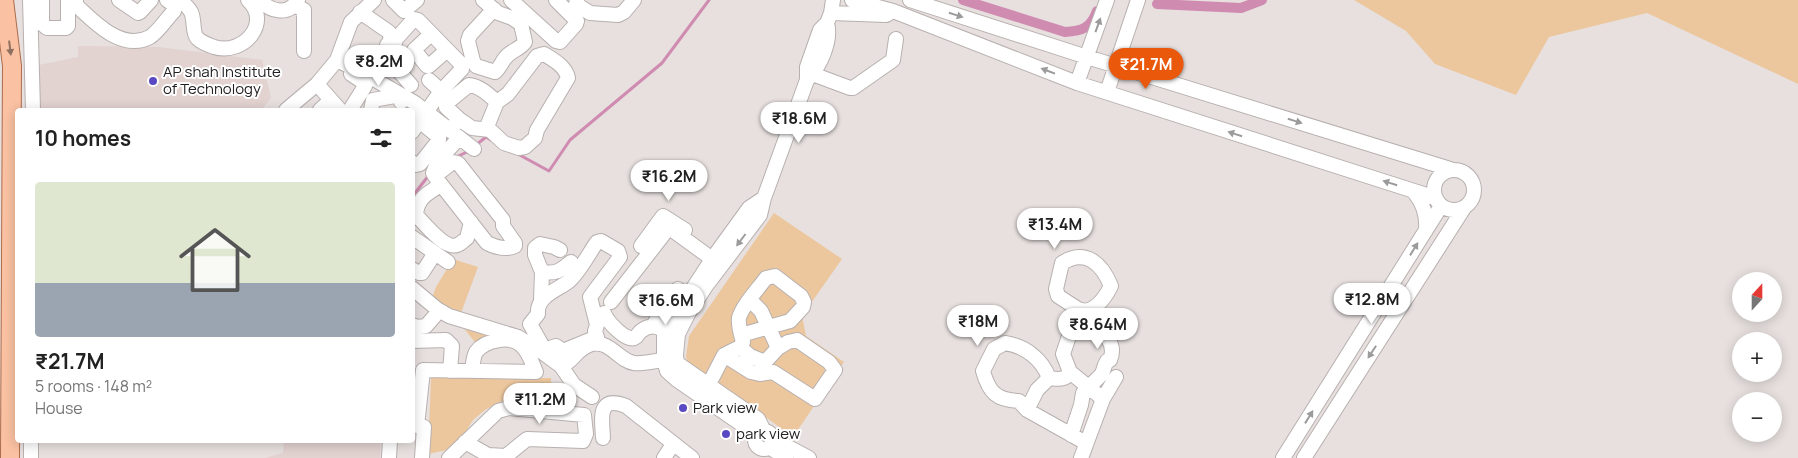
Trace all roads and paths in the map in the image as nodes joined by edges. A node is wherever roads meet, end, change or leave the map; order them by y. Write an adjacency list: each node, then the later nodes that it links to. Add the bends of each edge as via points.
1 (4, 0): 65 (main road, one-way to 65, via 12,66)
2 (30, 0): 49 (street)
3 (42, 0): 4 (street, via 42,24 47,28 66,28)
4 (68, 0)
5 (76, 0): 8 (street, via 76,4 100,27 123,40 134,41 152,35 174,10 175,6)
6 (116, 0): 7 (street, via 138,12)
7 (151, 0)
8 (166, 0)
9 (181, 0): 10 (street, via 191,12 196,37 221,49 232,48 250,38 257,13)
10 (248, 0)
11 (260, 0): 27 (street, via 271,9 280,11)
12 (270, 0): 13 (street, via 275,4)
13 (280, 0)
14 (374, 0): 29 (street)
15 (393, 0): 16 (street, via 404,11)
16 (417, 0)
17 (482, 0): 28 (street)
18 (510, 0): 19 (street, via 560,42 577,21)
19 (556, 0)
20 (634, 0): 25 (street, via 618,15 590,13)
21 (852, 0): 26 (street)
22 (910, 0): 36 (street, one-way to 36)
23 (1107, 0): 36 (street, one-way to 23)
24 (1138, 0): 38 (street)
25 (575, 1)
26 (874, 2): 31 (street)
27 (296, 3): 35 (street, via 304,10)
28 (494, 9): 28 (street, via 522,24 525,42 506,56 495,72 476,66 468,40)
29 (360, 12): 33 (street, via 389,32 391,40); 37 (street, via 351,22)
30 (831, 12): 31 (street, via 886,16); 40 (street, via 820,30 807,67)
31 (895, 12): 40 (street, via 896,38 892,60 853,88); 42 (street, one-way to 31)
32 (432, 34): 34 (street); 34 (street, via 414,50 427,66); 44 (street, via 414,19 396,39 390,61)
33 (388, 45)
34 (446, 50): 45 (street, via 462,69)
35 (304, 51)
36 (1087, 57): 38 (street); 42 (street)
37 (337, 60): 39 (street); 43 (street)
38 (1116, 66): 46 (street); 60 (street, one-way to 60)
39 (358, 75): 51 (street, via 365,86); 55 (street, via 415,103)
40 (809, 75): 74 (street, via 764,198 749,208)
41 (429, 80): 45 (street)
42 (1077, 83): 46 (street)
43 (317, 84): 48 (street); 50 (street)
44 (411, 85)
45 (441, 91): 55 (street)
46 (1107, 92): 62 (street, one-way to 46)
47 (497, 102): 54 (street, via 486,92 469,85 446,107); 56 (street); 56 (street, via 508,94 537,56 544,54 567,72 568,78 535,138 525,147 504,143)
48 (335, 105)
49 (33, 108)
50 (288, 108)
51 (351, 108)
52 (371, 108): 53 (street, via 373,100 395,96 400,98)
53 (404, 108)
54 (459, 119): 56 (street, via 472,128); 57 (street)
55 (418, 120): 57 (street); 59 (street, via 439,140 420,164)
56 (486, 129)
57 (455, 135): 58 (street); 61 (street, via 433,173)
58 (474, 149)
59 (415, 164)
60 (1450, 169): 63 (street, via 1436,181 1434,193); 64 (street, via 1466,174 1473,183 1474,195)
61 (438, 180): 66 (street); 66 (street, via 422,196 416,215 438,238 456,246 467,238); 67 (street, via 453,162 458,163)
62 (1413, 191): 63 (street); 68 (street, via 1425,209)
63 (1439, 202): 64 (street, via 1452,210); 68 (street)
64 (1464, 208): 129 (street, one-way to 129)
65 (14, 214): 118 (main road)
66 (471, 222): 69 (street)
67 (503, 223): 69 (street); 69 (street, via 514,246 493,246)
68 (1426, 230): 128 (street, one-way to 68)
69 (483, 237)
70 (415, 239): 73 (street)
71 (641, 246): 74 (street, via 666,216)
72 (560, 250): 78 (street, via 540,244 535,248 535,255)
73 (434, 253): 75 (street); 77 (street, via 422,273)
74 (719, 260): 88 (street); 88 (street, via 671,229 667,230 608,307 606,319 625,337 637,337 641,330); 89 (street)
75 (448, 262)
76 (571, 262): 78 (street, via 561,271)
77 (415, 271)
78 (548, 272): 79 (street); 82 (street)
79 (568, 282): 82 (street); 90 (street, via 597,242 618,250 620,257 590,298)
80 (678, 289): 88 (street, via 662,310)
81 (415, 291): 84 (street)
82 (541, 300): 94 (street, via 538,314 530,324 543,347 556,346 563,351)
83 (750, 300): 85 (street, via 766,278 775,276 804,302); 87 (street, via 761,311); 93 (street, via 739,320)
84 (439, 311): 86 (street, via 426,326); 98 (street, via 518,337)
85 (790, 321): 87 (street); 91 (street)
86 (415, 326)
87 (767, 327): 93 (street); 95 (street)
88 (659, 328): 89 (street); 97 (street)
89 (677, 339): 97 (street)
90 (598, 340): 94 (street); 97 (street, via 634,363)
91 (797, 340): 95 (street); 96 (street, via 834,366 835,370 815,399 773,372 751,372)
92 (415, 341): 99 (street, via 446,340 452,346)
93 (741, 341): 95 (street, via 750,356 765,362); 96 (street)
94 (579, 347): 98 (street, via 568,363)
95 (778, 348)
96 (724, 356): 104 (street)
97 (671, 362): 104 (street); 115 (street, via 677,380)
98 (561, 366): 106 (street, via 574,385)
99 (450, 371): 100 (street); 109 (street, via 423,370)
100 (472, 371)
101 (1070, 372): 103 (street, via 1063,379); 105 (street); 105 (street, via 1062,354 1069,336 1084,314 1110,340 1113,353 1102,374)
102 (1116, 377): 107 (street)
103 (1049, 378): 108 (street, via 1037,390); 108 (street, via 1040,362 1022,348 1005,343 994,349 983,371 988,386 995,394 1005,400 1019,402)
104 (709, 384): 115 (street, via 758,419)
105 (1088, 387): 107 (street); 110 (street, via 1083,393)
106 (592, 397)
107 (1103, 399): 116 (street)
108 (1027, 410): 110 (street)
109 (415, 426): 121 (street, via 424,427)
110 (1071, 435): 116 (street)
111 (603, 438): 117 (street, via 603,410 612,402 626,406)
112 (465, 442): 112 (street, via 498,411 509,408 584,415 586,434 583,441 527,439 506,456 488,455); 122 (street)
113 (31, 443): 119 (street)
114 (390, 443): 120 (street)
115 (763, 443): 125 (street); 126 (street)
116 (1086, 443): 127 (street)
117 (673, 444): 123 (street); 124 (street)
118 (10, 458)
119 (31, 458)
120 (389, 458)
121 (422, 458)
122 (448, 458)
123 (664, 458)
124 (692, 458)
125 (786, 458)
126 (809, 458)
127 (1081, 458)
128 (1283, 458)
129 (1304, 458)

